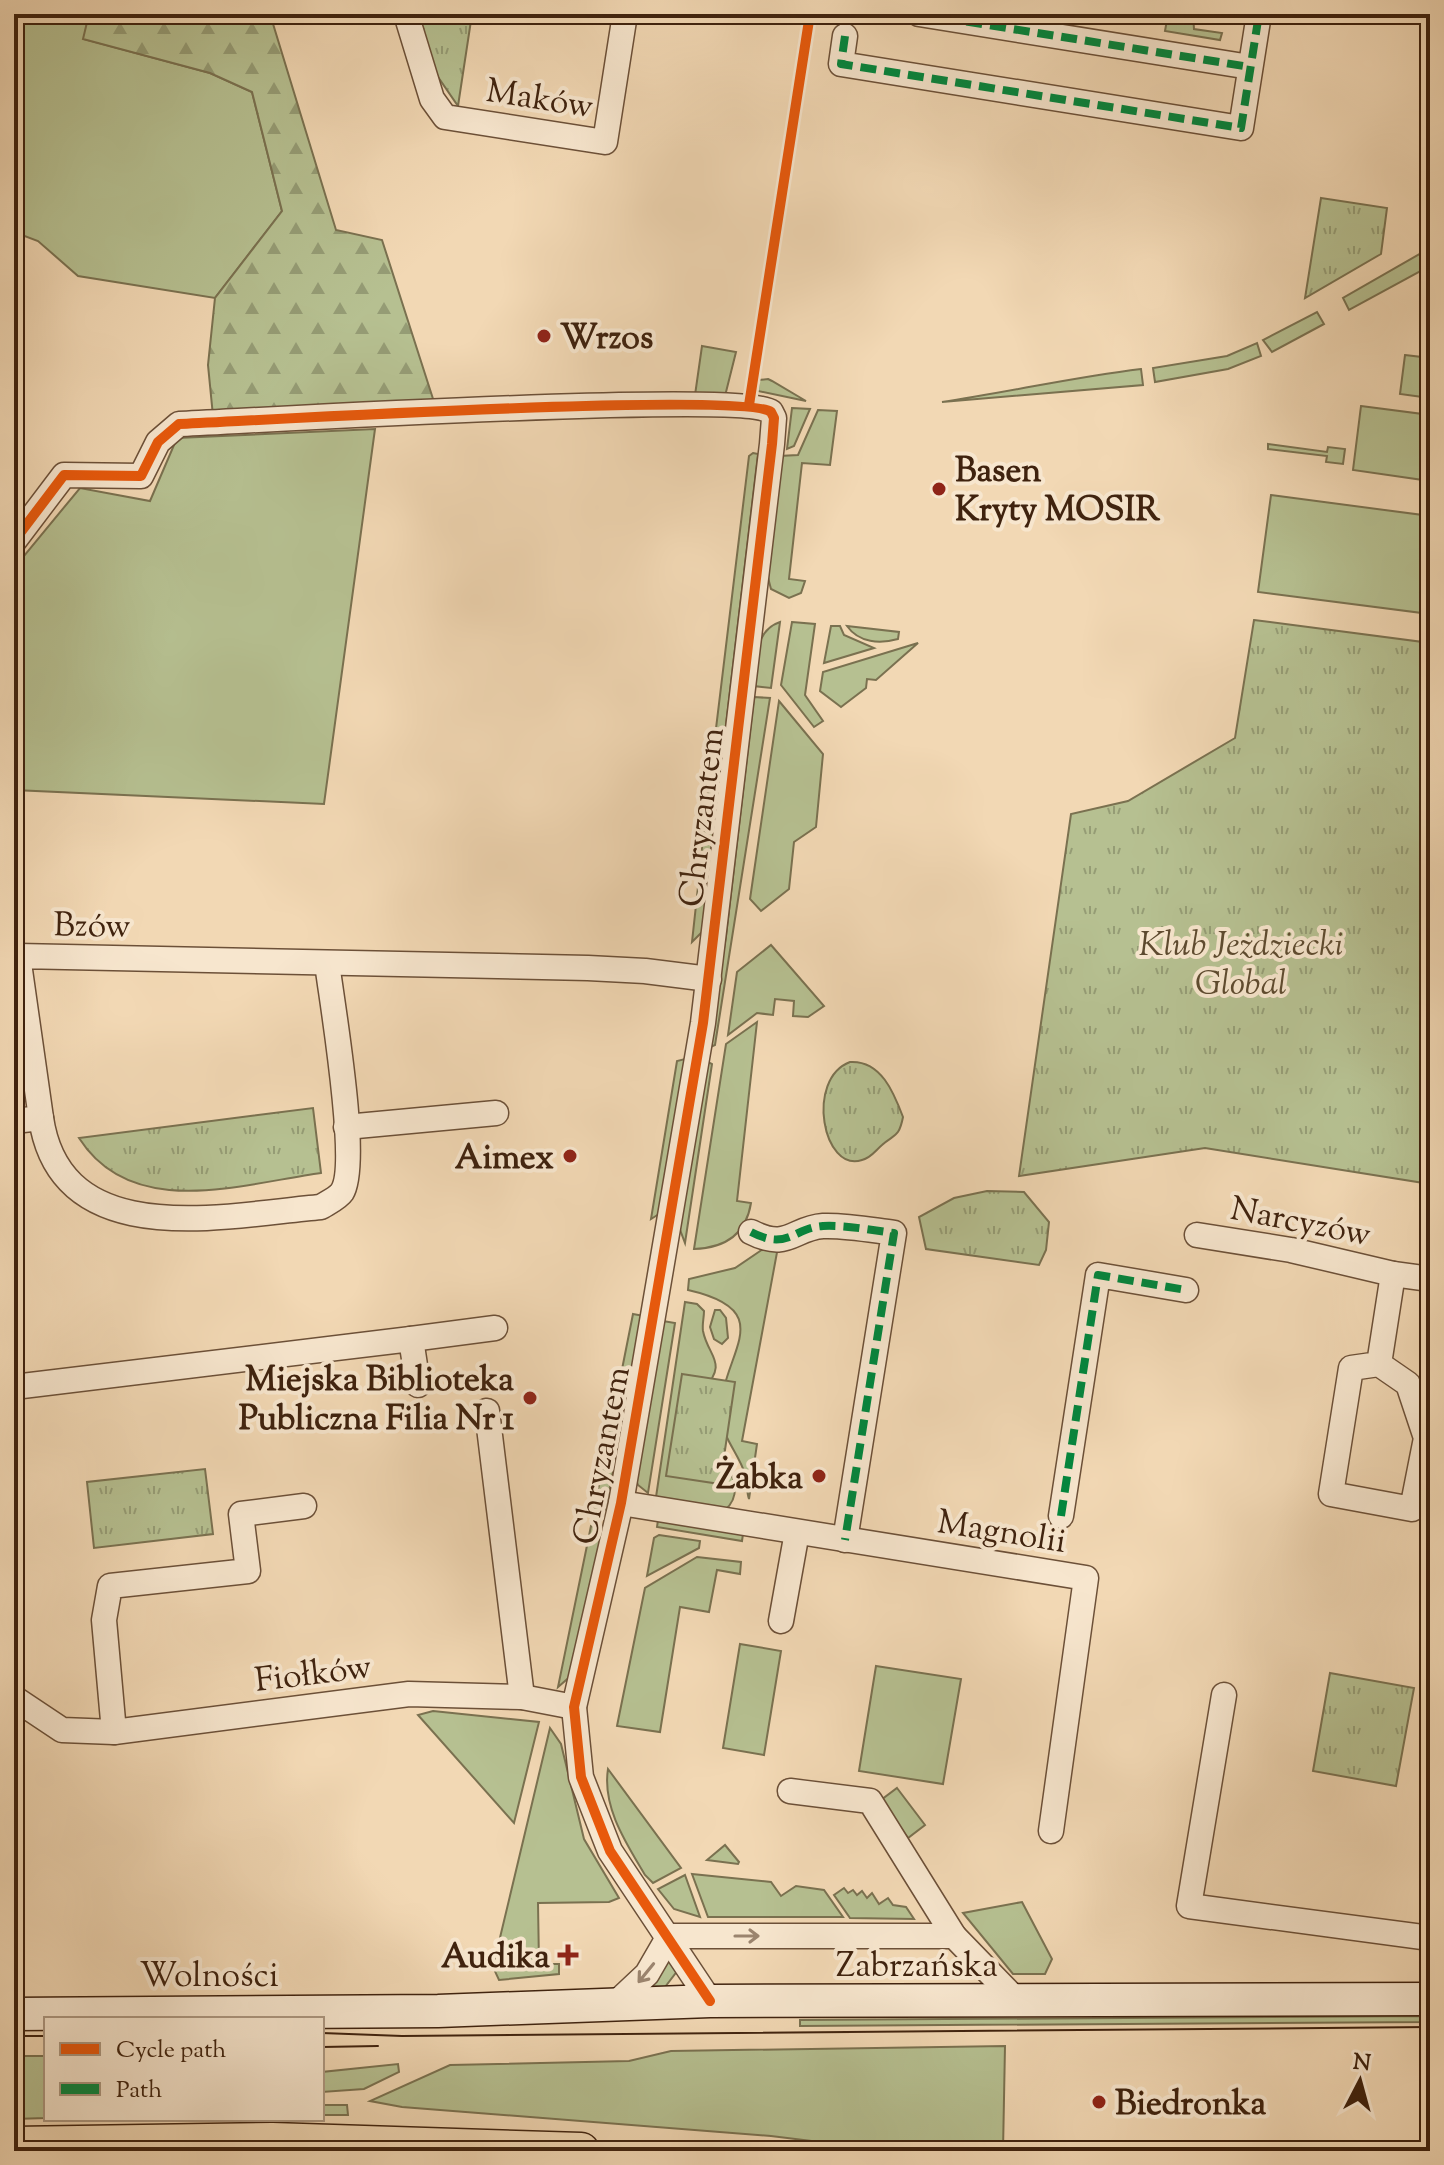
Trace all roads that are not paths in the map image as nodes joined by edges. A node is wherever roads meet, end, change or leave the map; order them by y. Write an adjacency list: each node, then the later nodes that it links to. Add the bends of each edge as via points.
1 (406, 14): 2 (street, Maków, via 432,99 445,117 605,142)
2 (625, 14)
3 (919, 14): 6 (street)
4 (1259, 14): 6 (street)
5 (845, 36): 6 (street, via 841,64 1241,128)
6 (1250, 67)
7 (14, 541): 9 (street, Chryzantem, via 64,475 141,476 158,442 179,424 652,404 766,408 774,426)
8 (327, 963): 9 (street, Bzów, via 623,970); 11 (street, Bzów, via 18,956); 13 (street, Bzów)
9 (709, 979): 25 (street, Chryzantem)
10 (496, 1113): 13 (street)
11 (41, 1118): 12 (street); 13 (street, Bzów, via 45,1144 78,1187 104,1206 171,1220 321,1207 341,1194 348,1174)
12 (14, 1121)
13 (346, 1127)
14 (751, 1232): 29 (street, via 766,1240 791,1239 820,1226 894,1233)
15 (1197, 1235): 16 (street, Narcyzów)
16 (1393, 1274): 17 (street, Narcyzów); 21 (street, Narcyzów)
17 (1430, 1279)
18 (1186, 1290): 27 (street, via 1098,1275)
19 (495, 1328): 20 (street)
20 (411, 1339): 22 (street); 23 (street)
21 (1379, 1364): 21 (street, via 1351,1368 1331,1494 1412,1509 1426,1438 1408,1384)
22 (418, 1385)
23 (14, 1387)
24 (487, 1411): 32 (street)
25 (621, 1503): 28 (street, Magnolii); 34 (street, Chryzantem)
26 (304, 1506): 35 (street, via 241,1514 248,1571 110,1586 104,1620)
27 (1061, 1516)
28 (797, 1532): 29 (street, Magnolii); 30 (street)
29 (845, 1540): 37 (street, Magnolii, via 1086,1578)
30 (781, 1621)
31 (1224, 1695): 40 (street, via 1189,1906)
32 (522, 1697): 34 (street, Fiołków); 35 (street, Fiołków, via 409,1694)
33 (14, 1698): 35 (street, Fiołków, via 62,1730)
34 (574, 1707): 38 (street, Chryzantem, via 581,1777 594,1816 610,1851)
35 (114, 1732)
36 (790, 1791): 39 (street, via 870,1801)
37 (1051, 1831)
38 (669, 1936): 39 (street, one-way to 39); 42 (street, Chryzantem); 44 (street, one-way to 44, via 647,1974)
39 (954, 1936): 43 (street)
40 (1430, 1938)
41 (1430, 1999): 43 (street, Zabrzańska)
42 (710, 2001): 43 (street, Zabrzańska); 44 (street, Zabrzańska)
43 (1018, 2002)
44 (615, 2004): 45 (street, Zabrzańska)
45 (404, 2011): 46 (street, Wolności)
46 (14, 2014)
47 (14, 2145): 48 (main road, via 330,2142)
48 (581, 2151)

